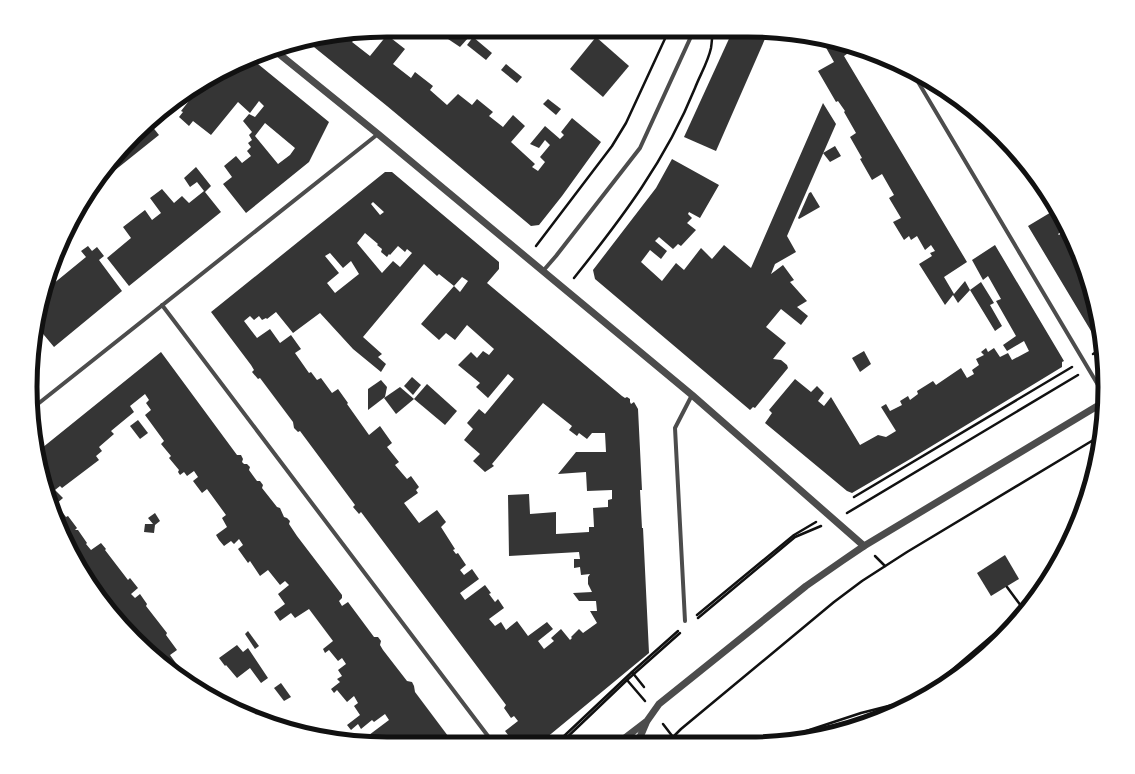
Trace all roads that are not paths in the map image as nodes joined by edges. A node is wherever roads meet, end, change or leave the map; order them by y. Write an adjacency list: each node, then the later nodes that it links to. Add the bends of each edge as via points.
1 (691, 37): 5 (street, via 640,148)
2 (279, 54): 4 (street)
3 (918, 81): 7 (street)
4 (378, 134): 5 (street); 6 (street)
5 (543, 271): 8 (street)
6 (162, 305): 9 (street); 14 (street)
7 (1098, 384)
8 (692, 395): 11 (street); 12 (street, via 675,428)
9 (38, 404)
10 (1097, 406): 11 (street)
11 (864, 546): 13 (street, via 806,586 665,699)
12 (685, 621)
13 (647, 721): 15 (street); 16 (street)
14 (489, 737)
15 (626, 737)
16 (640, 737)

